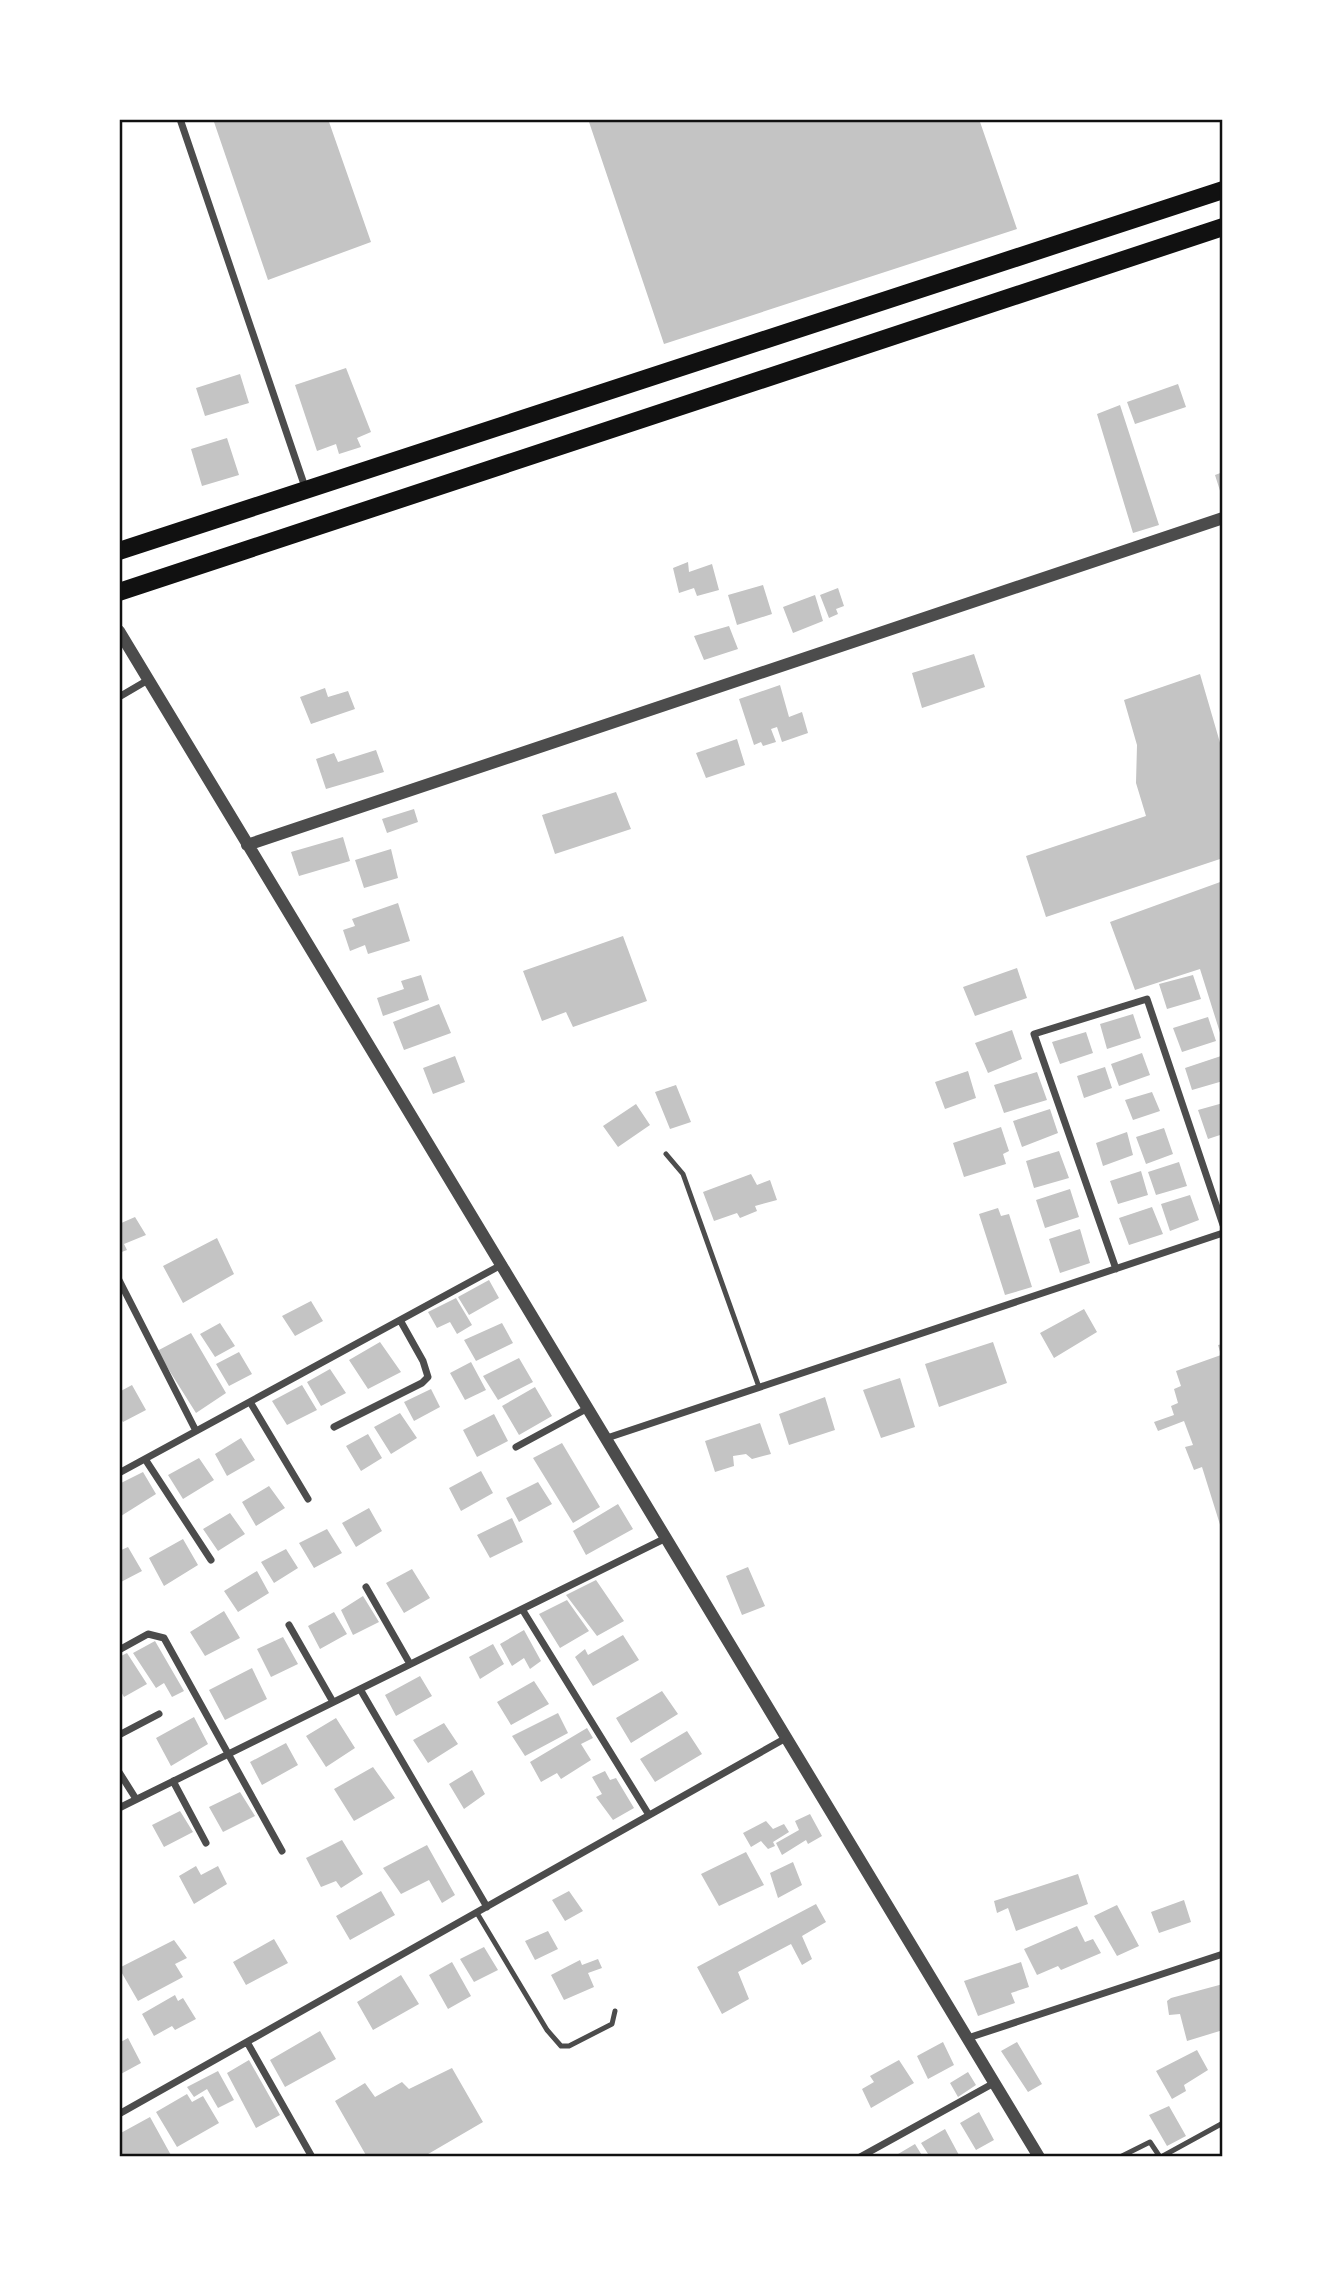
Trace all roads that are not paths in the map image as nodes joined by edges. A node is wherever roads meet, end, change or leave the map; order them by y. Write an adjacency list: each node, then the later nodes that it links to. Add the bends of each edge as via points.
1 (180, 119): 4 (street)
2 (1223, 190): 4 (highway)
3 (1223, 227): 7 (highway)
4 (306, 491): 6 (highway)
5 (1223, 518): 11 (street)
6 (119, 551)
7 (119, 592)
8 (119, 631): 9 (street)
9 (149, 680): 10 (street); 11 (street)
10 (119, 697)
11 (247, 845): 15 (street)
12 (666, 1154): 19 (lane, via 683,1174)
13 (1223, 1225): 16 (street, via 1147,999 1034,1034)
14 (1223, 1233): 16 (street)
15 (503, 1264): 18 (street); 21 (street)
16 (1116, 1269): 19 (street)
17 (119, 1280): 23 (street)
18 (400, 1320): 20 (street); 22 (street, via 428,1377)
19 (759, 1387): 24 (street)
20 (250, 1402): 23 (street); 28 (street)
21 (589, 1408): 24 (street); 25 (street)
22 (334, 1427)
23 (196, 1432): 26 (street)
24 (607, 1438): 29 (street)
25 (516, 1447)
26 (145, 1459): 27 (street); 30 (street)
27 (119, 1473)
28 (308, 1499)
29 (667, 1538): 32 (street); 40 (street)
30 (211, 1560)
31 (366, 1587): 35 (street)
32 (522, 1609): 35 (street); 46 (street)
33 (289, 1625): 37 (street)
34 (119, 1650): 41 (street, via 148,1634 164,1638)
35 (410, 1664): 36 (street)
36 (360, 1689): 37 (street); 49 (street)
37 (333, 1702): 41 (street)
38 (159, 1714): 39 (street)
39 (119, 1735)
40 (786, 1738): 46 (street); 53 (street)
41 (229, 1754): 43 (street); 48 (street)
42 (119, 1772): 44 (street)
43 (173, 1781): 44 (street); 47 (street)
44 (136, 1800): 45 (street)
45 (119, 1808)
46 (649, 1815): 49 (street)
47 (206, 1843)
48 (282, 1852)
49 (487, 1907): 50 (street)
50 (477, 1913): 52 (lane, via 561,2046 612,2024); 54 (street)
51 (1223, 1954): 53 (street)
52 (615, 2011)
53 (968, 2038): 55 (street)
54 (247, 2042): 56 (street); 58 (street)
55 (994, 2083): 59 (street); 60 (street)
56 (119, 2114)
57 (1223, 2123): 62 (lane)
58 (312, 2157)
59 (860, 2157)
60 (1039, 2157)
61 (1120, 2157): 62 (lane, via 1150,2142)
62 (1161, 2157)

